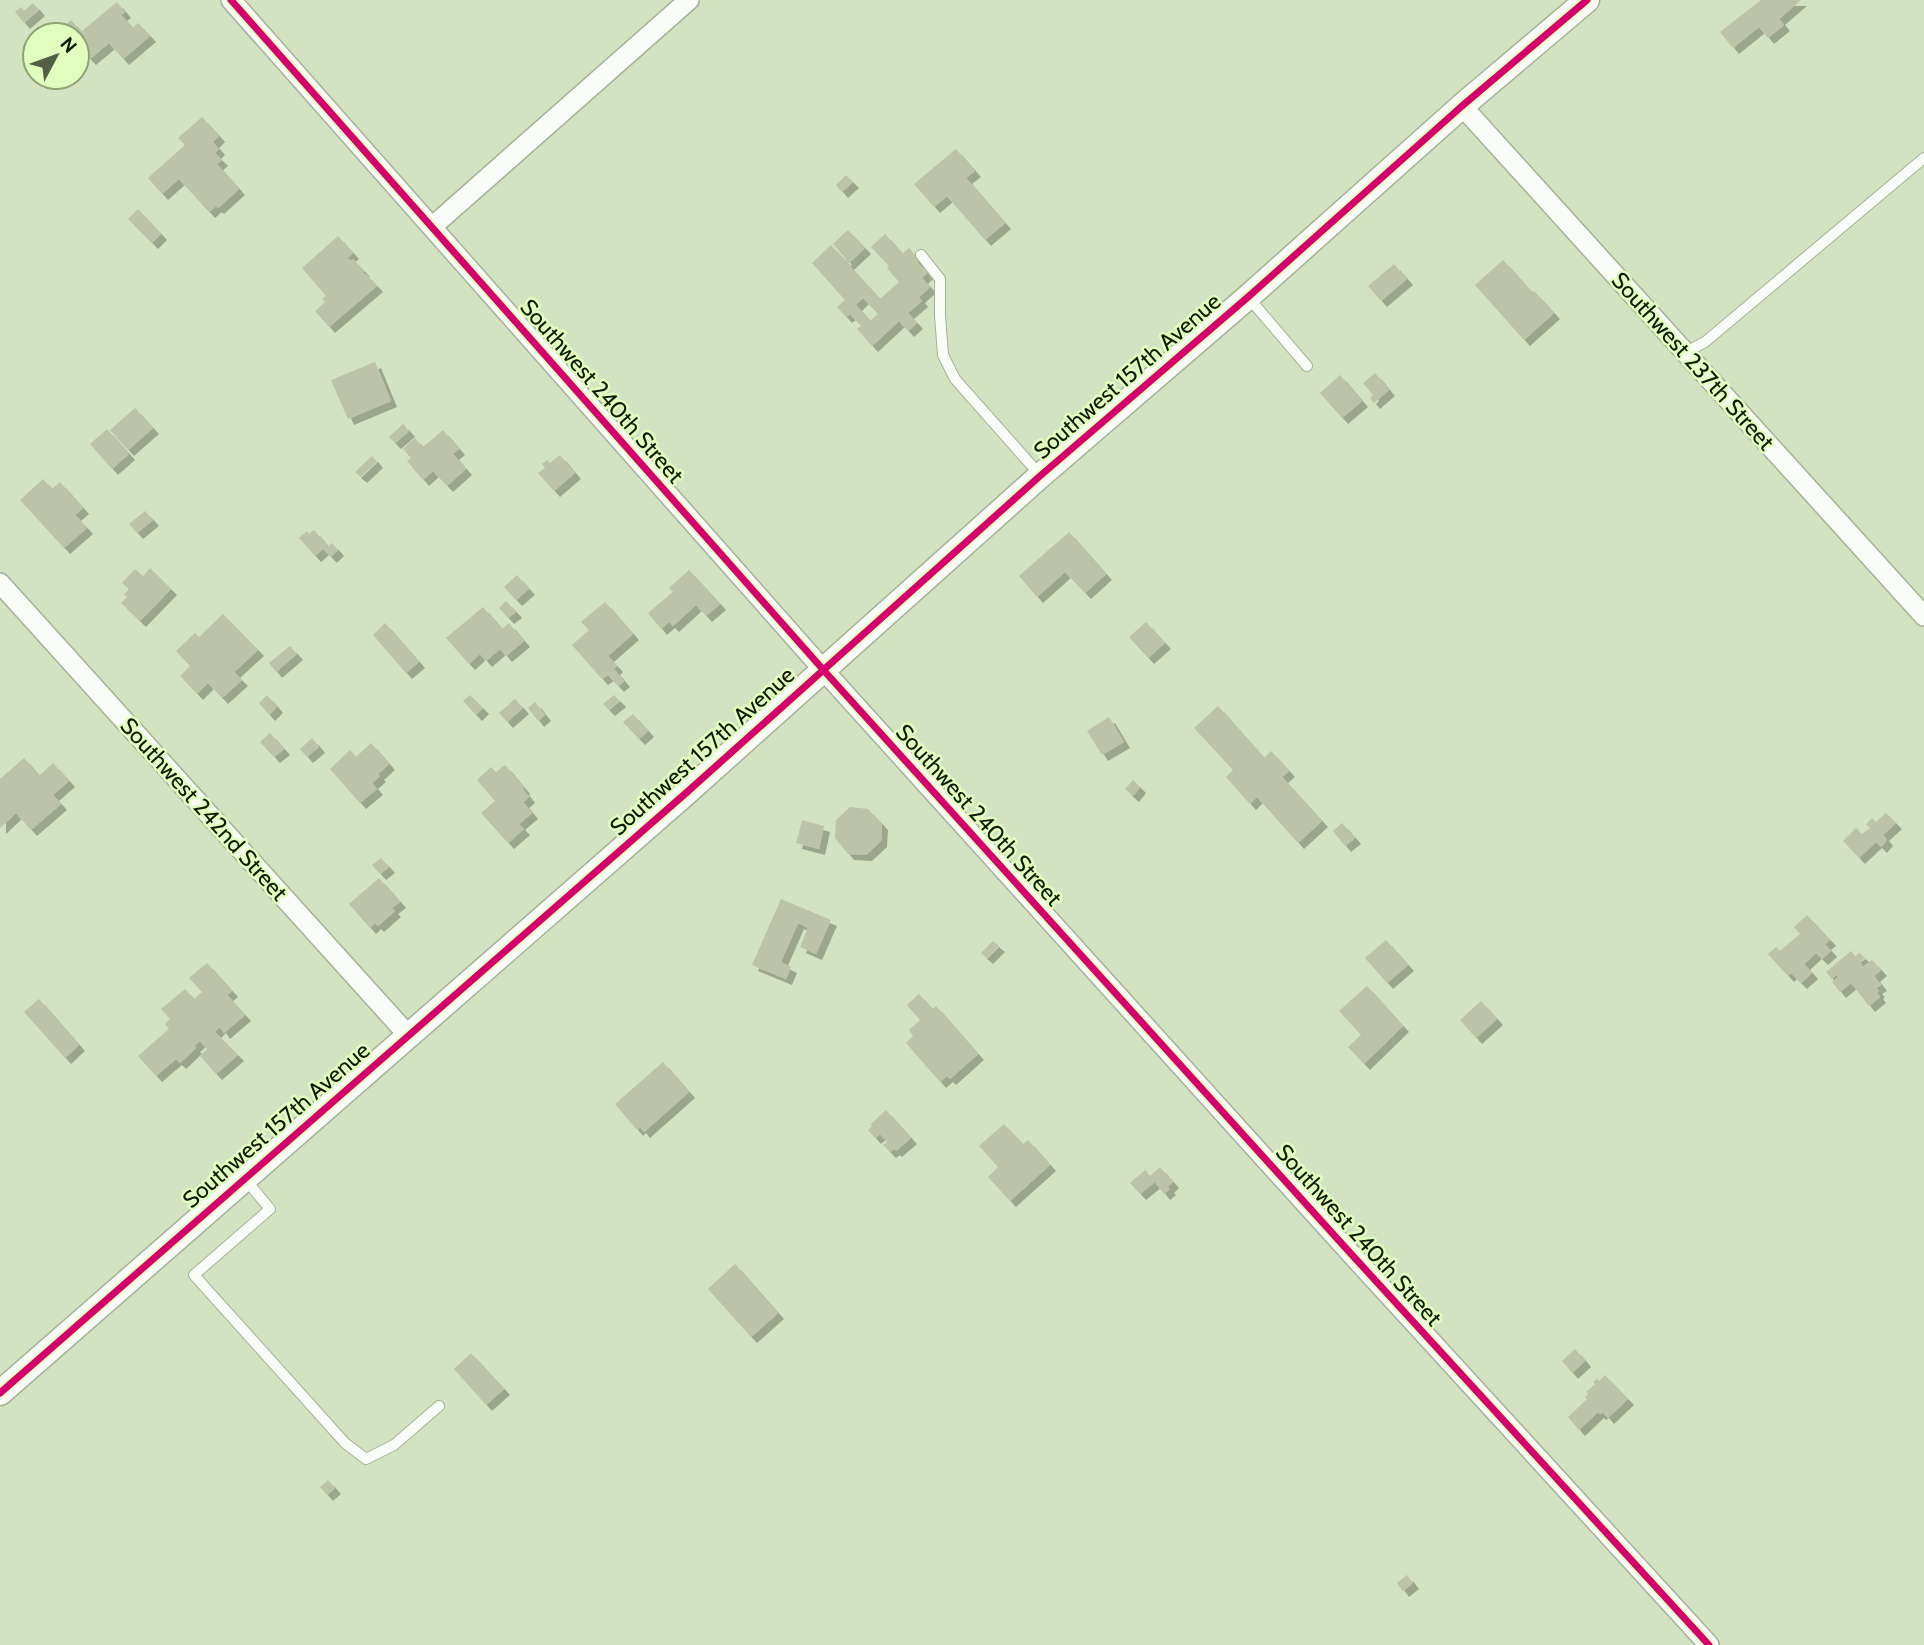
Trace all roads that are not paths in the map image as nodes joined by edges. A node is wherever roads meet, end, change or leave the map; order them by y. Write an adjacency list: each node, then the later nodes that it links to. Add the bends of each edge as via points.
1 (231, 0): 6 (street, Southwest 240th Street)
2 (689, 0): 6 (street)
3 (1587, 0): 4 (street, Southwest 157th Avenue)
4 (1462, 106): 8 (street, Southwest 157th Avenue); 9 (street, Southwest 237th Street)
5 (1924, 158): 9 (lane, via 1705,342)
6 (433, 226): 14 (street, Southwest 240th Street)
7 (921, 255): 11 (lane, via 940,279 943,355 955,379)
8 (1248, 297): 10 (lane); 11 (street, Southwest 157th Avenue)
9 (1686, 352): 13 (street, Southwest 237th Street)
10 (1307, 366)
11 (1040, 476): 14 (street, Southwest 157th Avenue)
12 (0, 583): 15 (street, Southwest 242nd Street)
13 (1924, 616)
14 (822, 670): 15 (street, Southwest 157th Avenue); 19 (street, Southwest 240th Street)
15 (408, 1035): 16 (street, Southwest 157th Avenue)
16 (244, 1178): 17 (street, Southwest 157th Avenue); 18 (lane, via 270,1209 194,1275 345,1443 366,1459 394,1446)
17 (0, 1393)
18 (439, 1406)
19 (1709, 1645)

